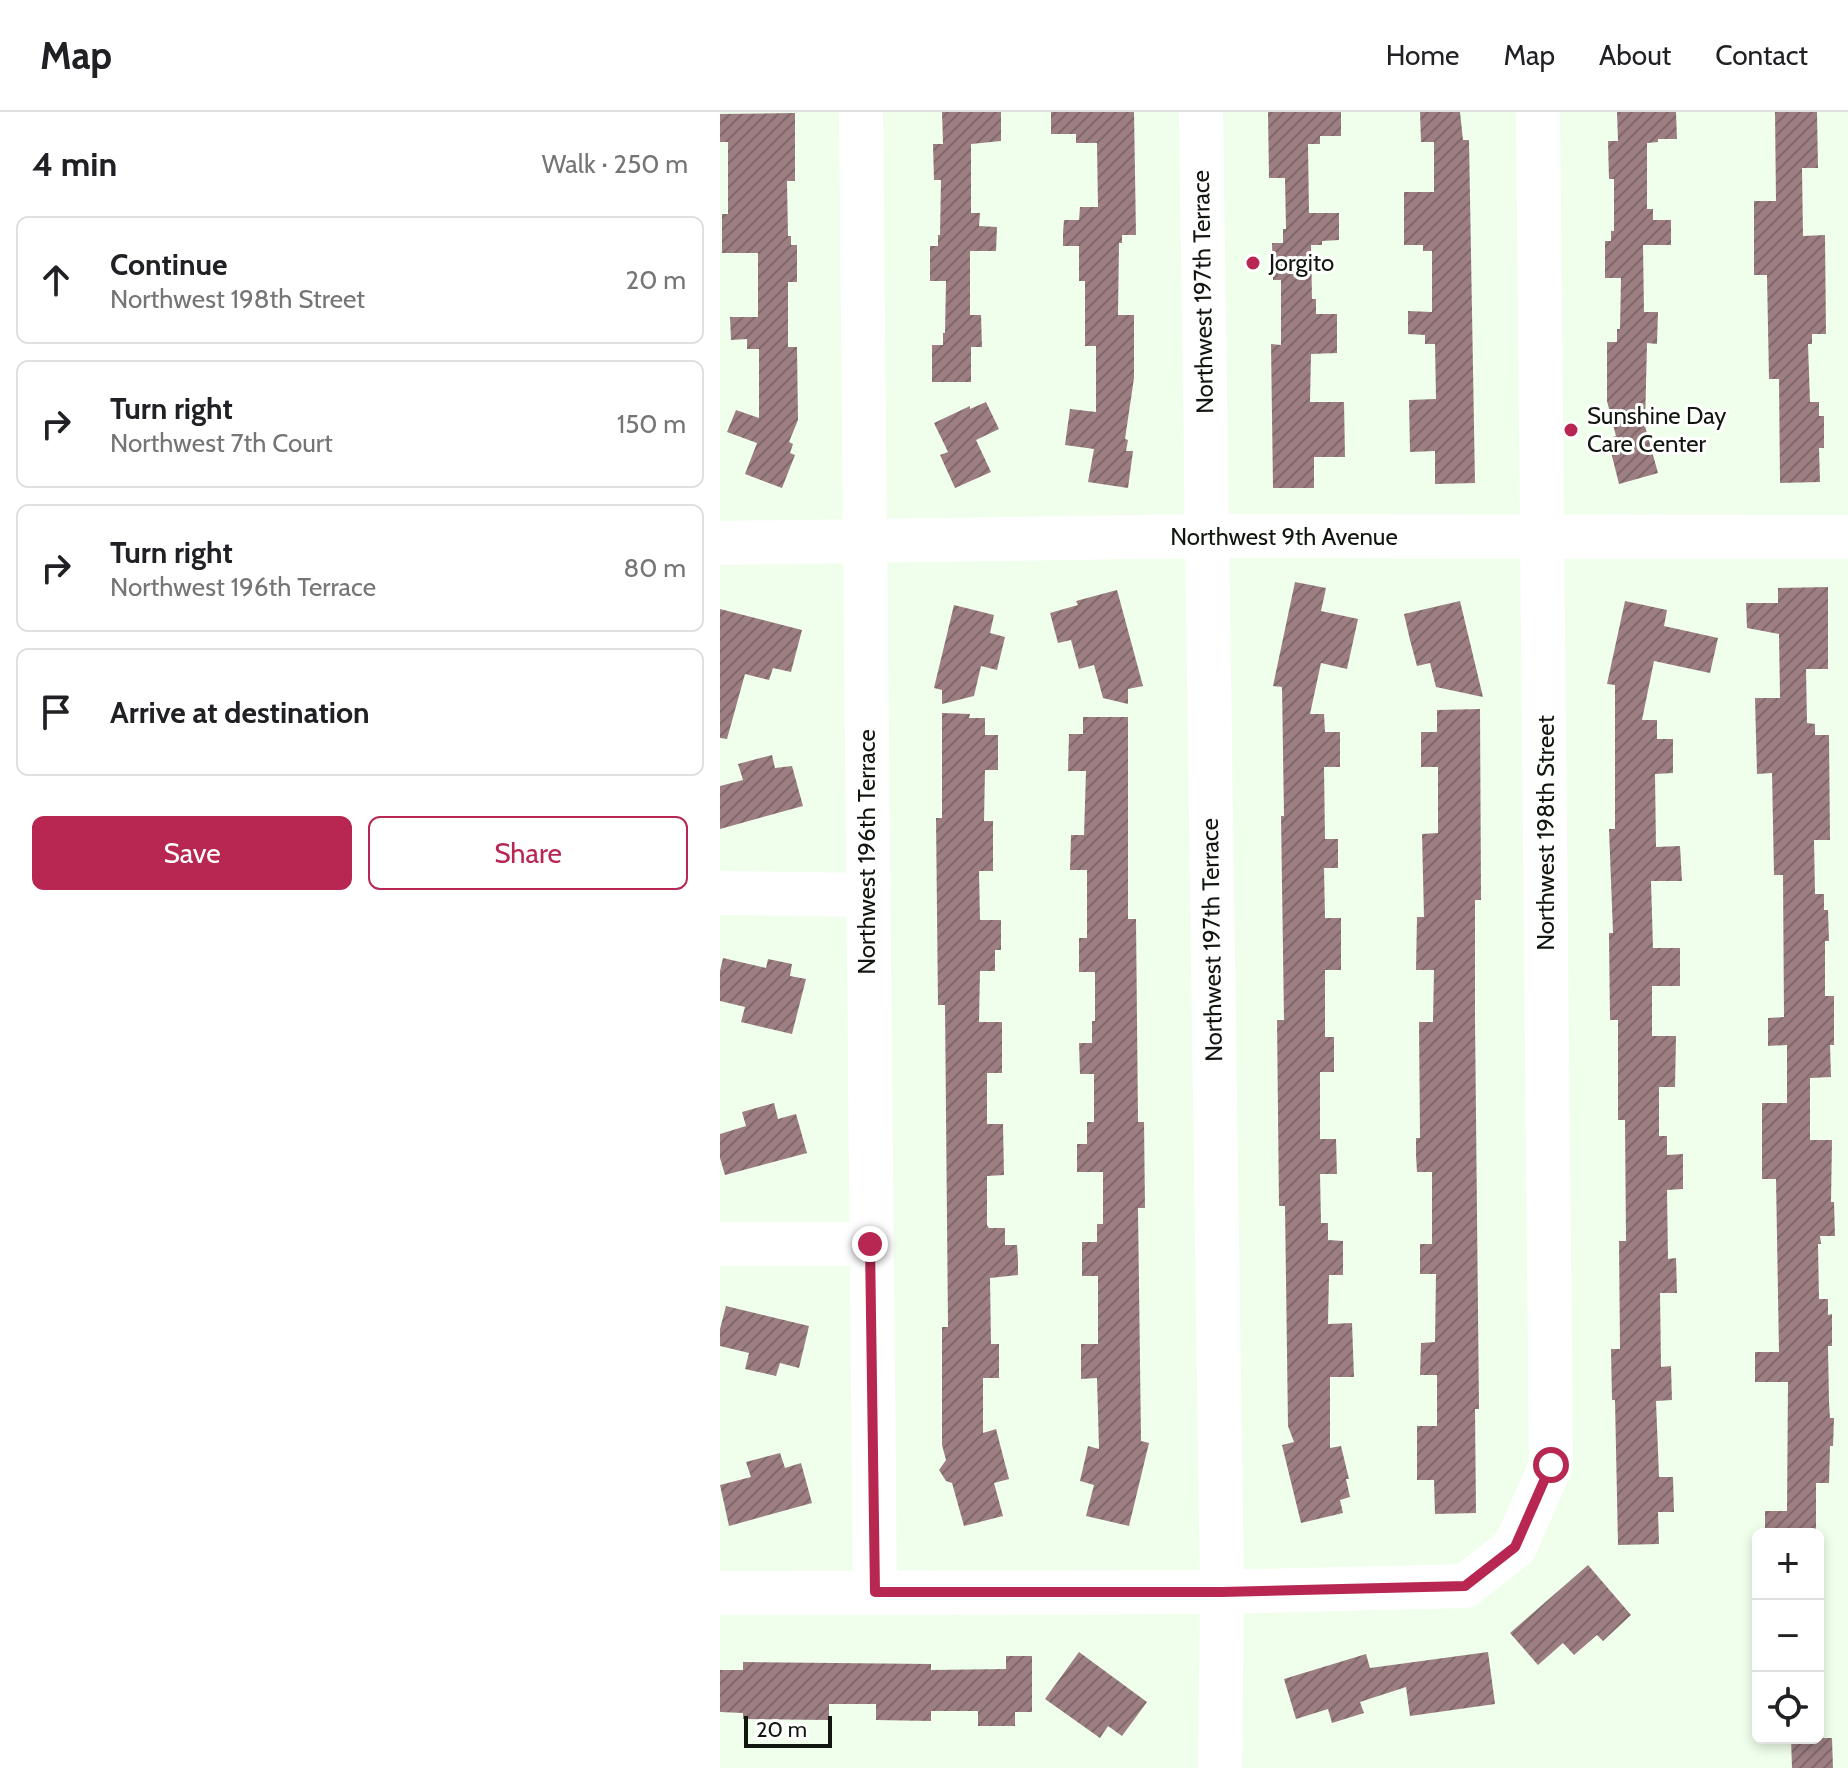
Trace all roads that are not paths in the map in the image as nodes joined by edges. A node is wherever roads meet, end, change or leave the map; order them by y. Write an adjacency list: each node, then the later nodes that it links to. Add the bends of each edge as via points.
1 (861, 112): 7 (street, Northwest 196th Terrace)
2 (1201, 112): 4 (street, Northwest 197th Terrace)
3 (1538, 112): 5 (street, Northwest 198th Street)
4 (1206, 536): 5 (street, Northwest 9th Avenue); 7 (street, Northwest 9th Avenue); 14 (street, Northwest 197th Terrace)
5 (1543, 536): 6 (street, Northwest 9th Avenue); 14 (street, Northwest 198th Street, via 1551,1465 1515,1547 1465,1586)
6 (1848, 537)
7 (865, 541): 8 (street, Northwest 9th Avenue); 10 (street, Northwest 196th Terrace)
8 (720, 543)
9 (720, 893): 10 (street)
10 (868, 895): 12 (street, Northwest 196th Terrace)
11 (720, 1244): 12 (street)
12 (870, 1244): 13 (street, Northwest 196th Terrace)
13 (875, 1592): 14 (street); 15 (street)
14 (1222, 1592): 16 (street, Northwest 197th Terrace)
15 (720, 1593)
16 (1220, 1768)

